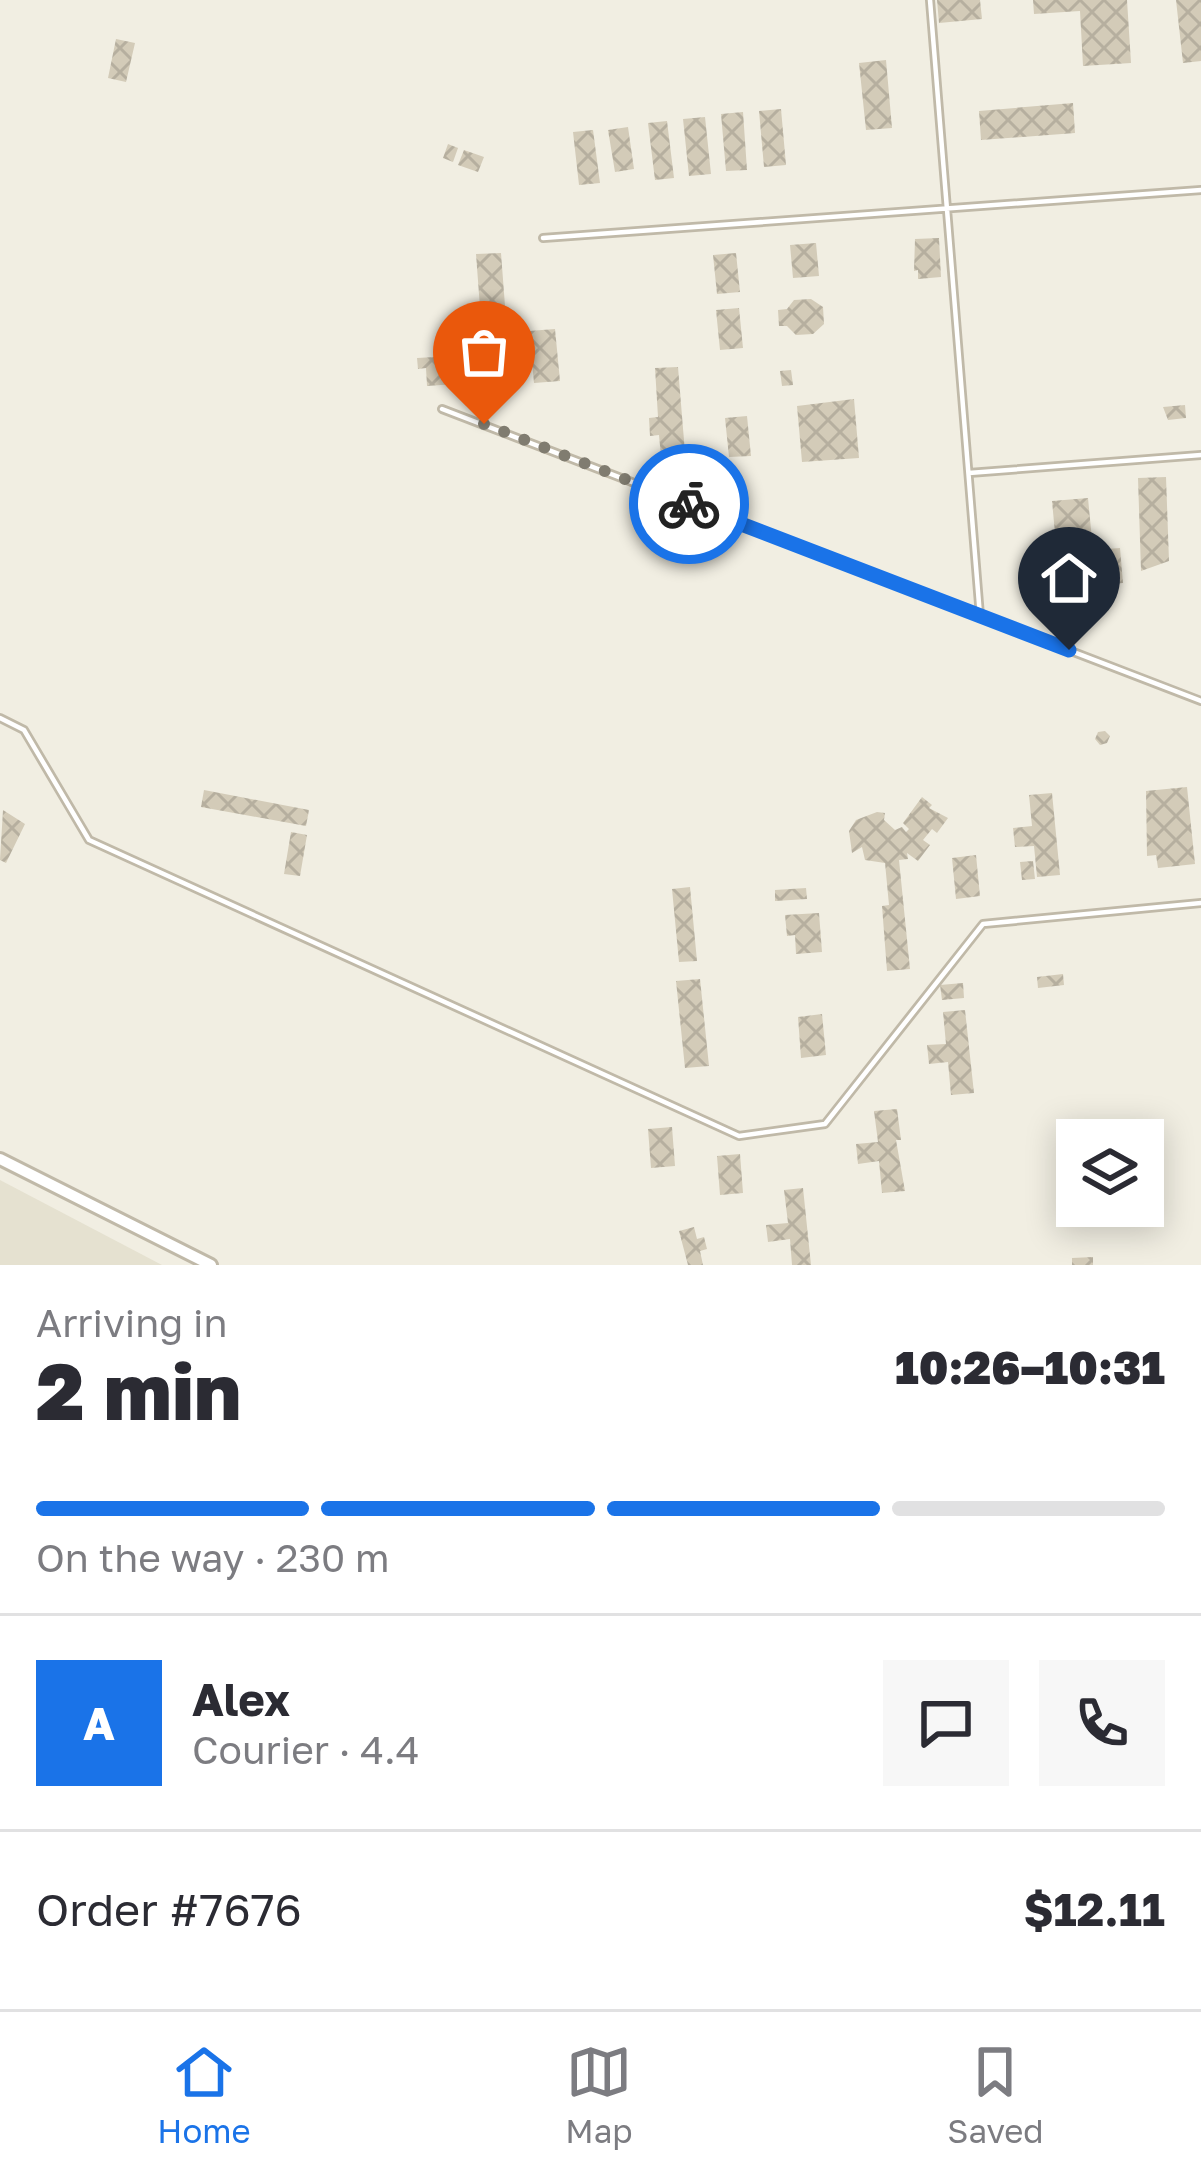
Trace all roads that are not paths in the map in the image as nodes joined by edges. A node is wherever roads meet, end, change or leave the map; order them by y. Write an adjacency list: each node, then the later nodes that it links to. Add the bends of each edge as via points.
1 (930, 0): 3 (lane)
2 (1201, 190): 3 (lane)
3 (947, 208): 4 (lane); 7 (lane)
4 (543, 238)
5 (442, 409): 8 (lane)
6 (1201, 455): 7 (lane)
7 (969, 472): 8 (lane)
8 (980, 616): 9 (lane)
9 (1201, 700)
10 (0, 718): 11 (lane, via 24,730 89,840 739,1136 824,1124 983,925)
11 (1201, 903)
12 (0, 1159): 13 (street)
13 (212, 1265)

